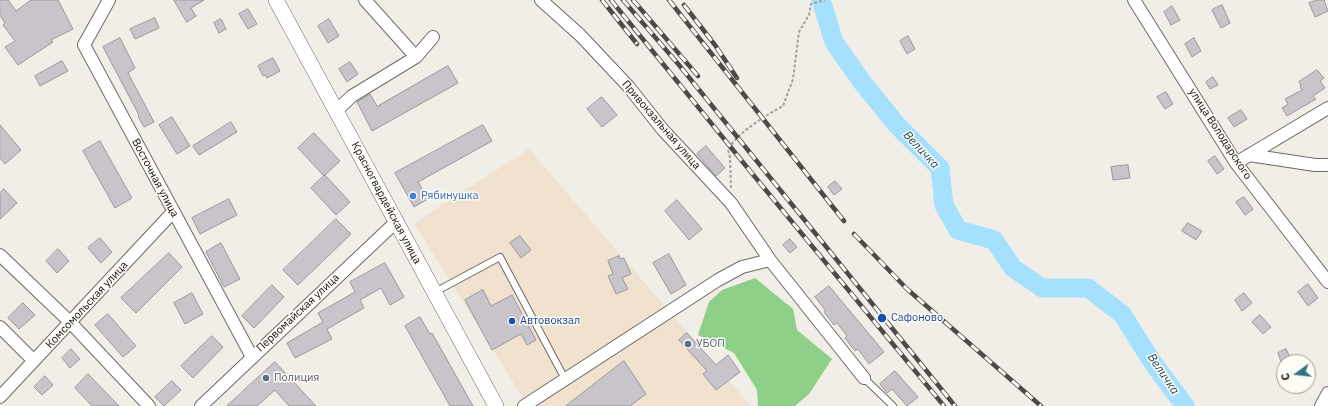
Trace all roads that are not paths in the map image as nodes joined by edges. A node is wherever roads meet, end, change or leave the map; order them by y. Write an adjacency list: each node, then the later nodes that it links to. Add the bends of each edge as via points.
1 (109, 0): 13 (street, Восточная улица, via 84,46)
2 (276, 0): 9 (street, Красногвардейская улица)
3 (365, 0): 7 (street)
4 (541, 0): 16 (street, Привокзальная улица, via 580,35 628,86 663,130 731,204)
5 (1134, 0): 11 (street, улица Володарского)
6 (433, 37): 7 (street)
7 (416, 57): 9 (street, via 352,96)
8 (1328, 108): 10 (street)
9 (336, 111): 14 (street, Красногвардейская улица)
10 (1249, 155): 11 (street); 12 (street)
11 (1236, 163): 17 (street, улица Володарского)
12 (1328, 166)
13 (173, 212): 19 (street, Комсомольская улица); 21 (street, Восточная улица)
14 (397, 221): 18 (street, Красногвардейская улица); 21 (street, Первомайская улица)
15 (0, 255): 19 (street)
16 (770, 260): 23 (street, Привокзальная улица); 24 (street, via 742,267 718,280)
17 (1328, 282)
18 (434, 292): 24 (lane, via 500,257); 29 (street, Красногвардейская улица)
19 (70, 322): 22 (street, Комсомольская улица); 27 (street)
20 (0, 327): 22 (street)
21 (252, 357): 28 (street, Первомайская улица)
22 (34, 361): 26 (street, Комсомольская улица)
23 (864, 378): 31 (lane)
24 (565, 379): 30 (street)
25 (1328, 393): 32 (street)
26 (0, 397)
27 (149, 406)
28 (201, 406)
29 (496, 406)
30 (524, 406)
31 (892, 406)
32 (1321, 406)

